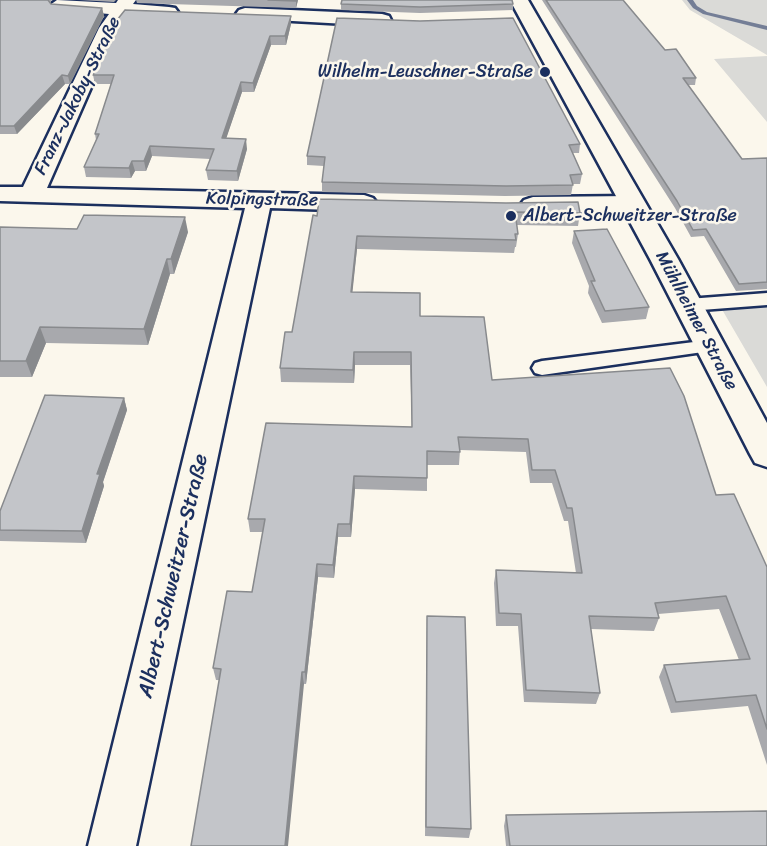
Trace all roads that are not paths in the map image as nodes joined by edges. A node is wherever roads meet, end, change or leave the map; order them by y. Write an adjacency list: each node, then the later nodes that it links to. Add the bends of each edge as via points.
1 (59, 5): 2 (street)
2 (124, 5): 3 (street); 8 (street, Franz-Jakoby-Straße, via 108,28)
3 (192, 12)
4 (518, 12): 11 (street, Mühlheimer Straße)
5 (228, 14): 6 (street)
6 (396, 20)
7 (0, 194): 8 (street, Kolpingstraße)
8 (32, 194): 9 (street, Kolpingstraße)
9 (259, 200): 10 (street, Kolpingstraße); 18 (street, Albert-Schweitzer-Straße)
10 (388, 203)
11 (632, 204): 12 (street); 14 (street, Mühlheimer Straße)
12 (505, 206)
13 (767, 299): 14 (lane)
14 (688, 304): 15 (street, Mühlheimer Straße)
15 (710, 346): 16 (lane); 17 (street, Mühlheimer Straße)
16 (542, 368)
17 (767, 454)
18 (112, 846)

